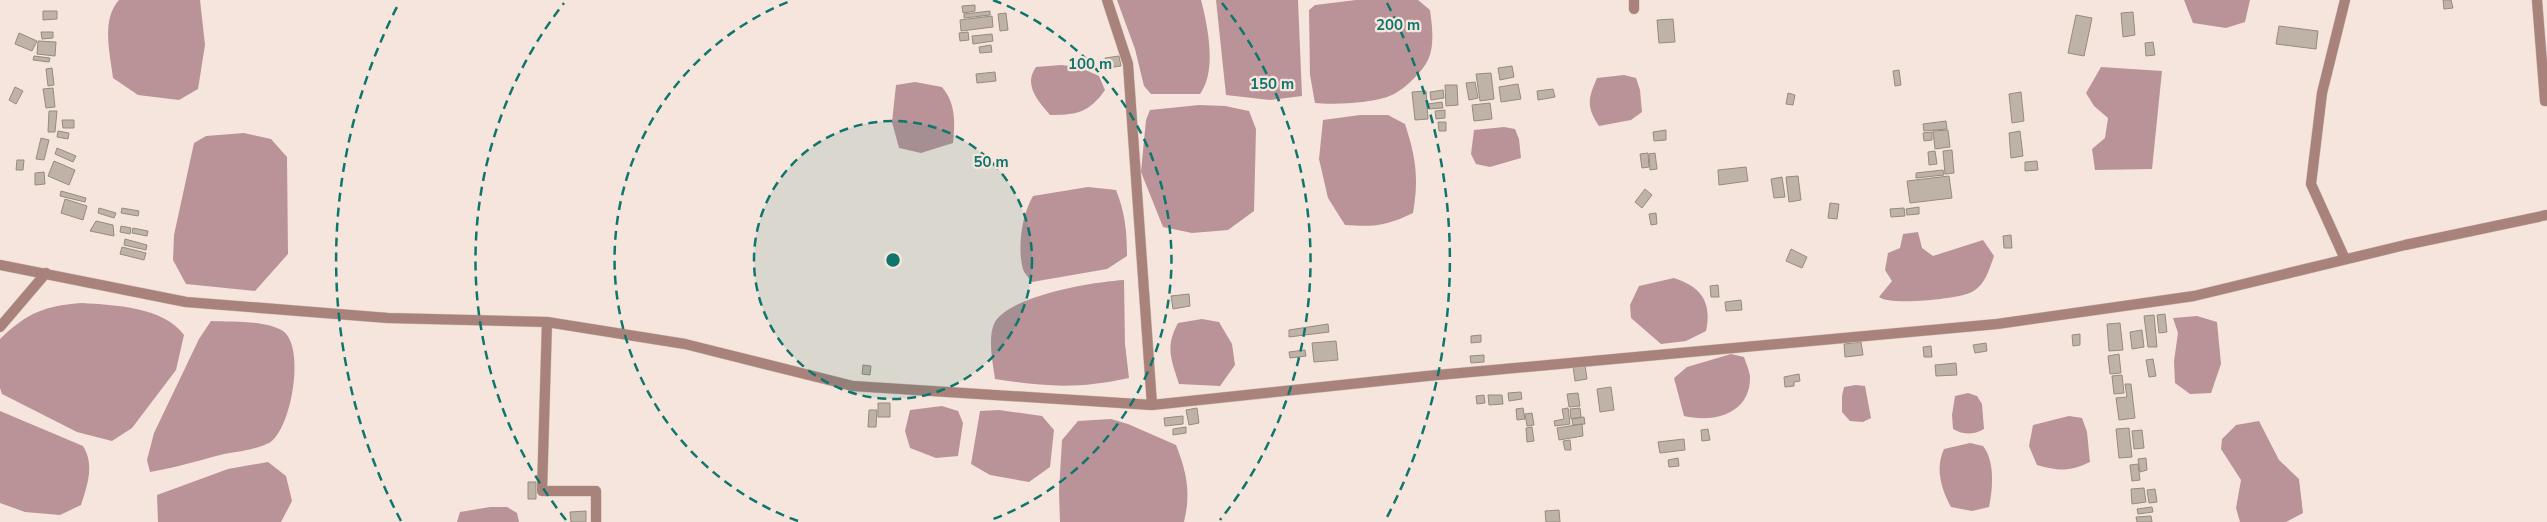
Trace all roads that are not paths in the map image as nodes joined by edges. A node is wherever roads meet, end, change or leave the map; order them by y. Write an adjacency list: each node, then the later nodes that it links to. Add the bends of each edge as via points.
1 (1107, 0): 11 (street, via 1128,64)
2 (2346, 0): 6 (street, via 2322,93 2311,184)
3 (2537, 0): 4 (street)
4 (2547, 101)
5 (2547, 215): 6 (street)
6 (2345, 260): 11 (street, via 2194,296 1996,324 1437,375)
7 (0, 265): 8 (street)
8 (46, 273): 9 (street, via 186,302 388,318); 10 (street)
9 (547, 322): 11 (street, via 685,344 854,386); 12 (street, via 542,490 596,491)
10 (0, 327)
11 (1152, 405)
12 (596, 522)

